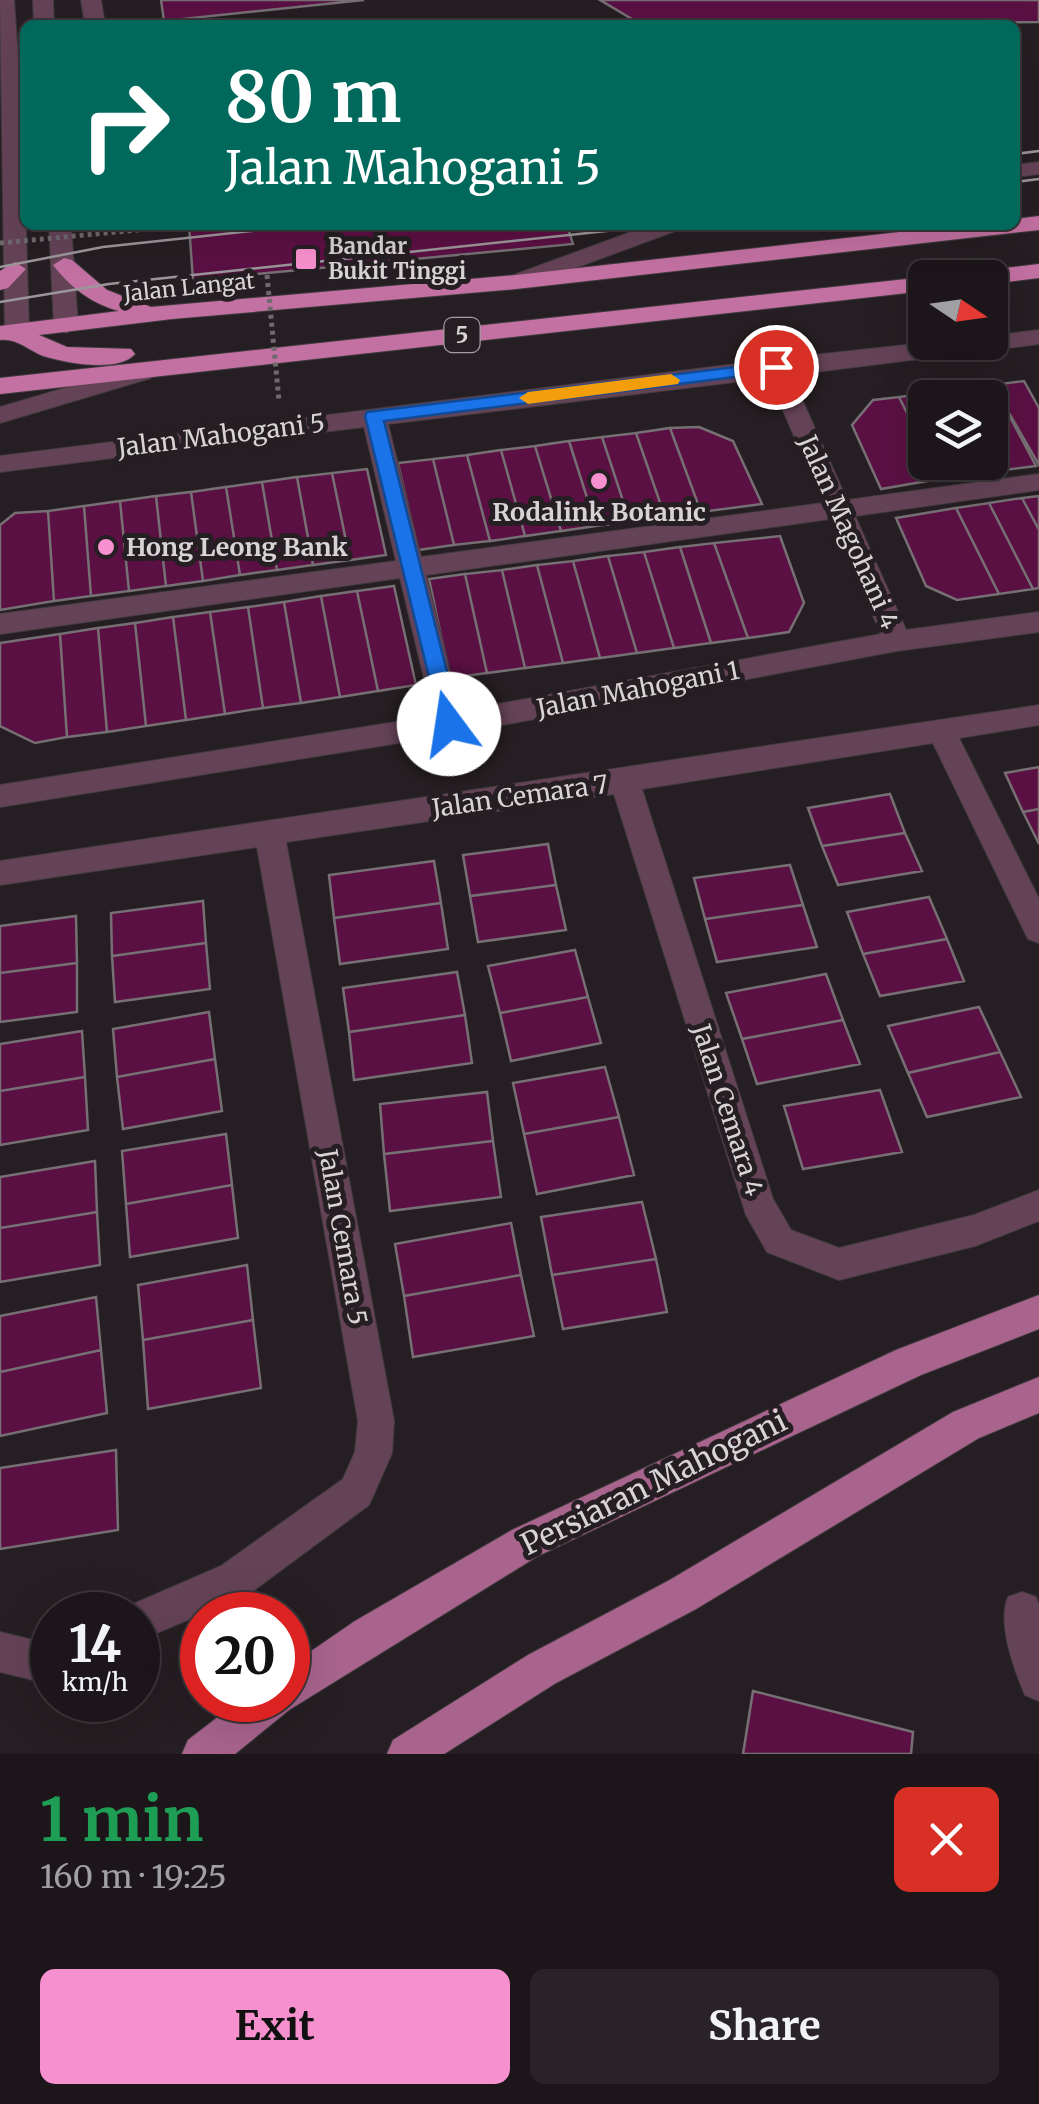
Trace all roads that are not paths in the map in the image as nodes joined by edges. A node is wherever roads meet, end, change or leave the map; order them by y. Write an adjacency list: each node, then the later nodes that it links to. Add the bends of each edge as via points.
1 (4, 0): 2 (street)
2 (7, 175): 9 (street)
3 (60, 230): 6 (street)
4 (656, 230): 10 (street)
5 (977, 230): 10 (highway, Jalan Langat / 5)
6 (64, 265): 12 (highway, via 102,298); 13 (street)
7 (1039, 271): 8 (highway)
8 (1008, 275)
9 (7, 276): 14 (street)
10 (516, 282): 12 (highway, Jalan Langat / 5)
11 (908, 286): 15 (highway, 5)
12 (172, 312): 13 (highway, Jalan Langat / 5)
13 (66, 326): 14 (highway, Jalan Langat / 5); 17 (highway)
14 (9, 332): 17 (highway)
15 (462, 335): 17 (highway, 5, via 360,330 98,356); 18 (highway, 5)
16 (1039, 337): 20 (street, Jalan Mahogani 5)
17 (46, 351): 19 (highway, 5)
18 (180, 366): 21 (highway, 5); 22 (street)
19 (0, 367)
20 (776, 367): 23 (street, Jalan Mahogani 5); 26 (street, Jalan Magohani 4)
21 (0, 386)
22 (0, 415)
23 (374, 416): 24 (street, Jalan Mahogani 5); 27 (street)
24 (0, 464)
25 (1039, 482): 26 (street)
26 (840, 511): 27 (street); 30 (street, Jalan Magohani 4)
27 (410, 569): 29 (street); 32 (street)
28 (1039, 622): 30 (street, Jalan Mahogani 1)
29 (0, 624)
30 (897, 641): 32 (street, Jalan Mahogani 1)
31 (1039, 715): 33 (street, Jalan Cemara 7)
32 (449, 724): 35 (street, Jalan Mahogani 1)
33 (941, 730): 34 (street, Jalan Cemara 7); 38 (street)
34 (624, 781): 36 (street, Jalan Cemara 7); 39 (street, Jalan Cemara 4, via 758,1204 778,1241 838,1264 975,1230)
35 (0, 796)
36 (268, 832): 37 (street, Jalan Cemara 7); 43 (street, Jalan Cemara 5, via 376,1421 372,1453 356,1492 236,1580)
37 (0, 873)
38 (1039, 930)
39 (1039, 1205)
40 (1039, 1312): 46 (main road, Persiaran Mahogani, via 910,1362 525,1543)
41 (1039, 1395): 50 (main road, via 966,1426)
42 (1022, 1611): 47 (street)
43 (160, 1613)
44 (0, 1652): 45 (street)
45 (30, 1659)
46 (310, 1675)
47 (1039, 1681)
48 (244, 1722): 49 (main road)
49 (202, 1754)
50 (407, 1754)

